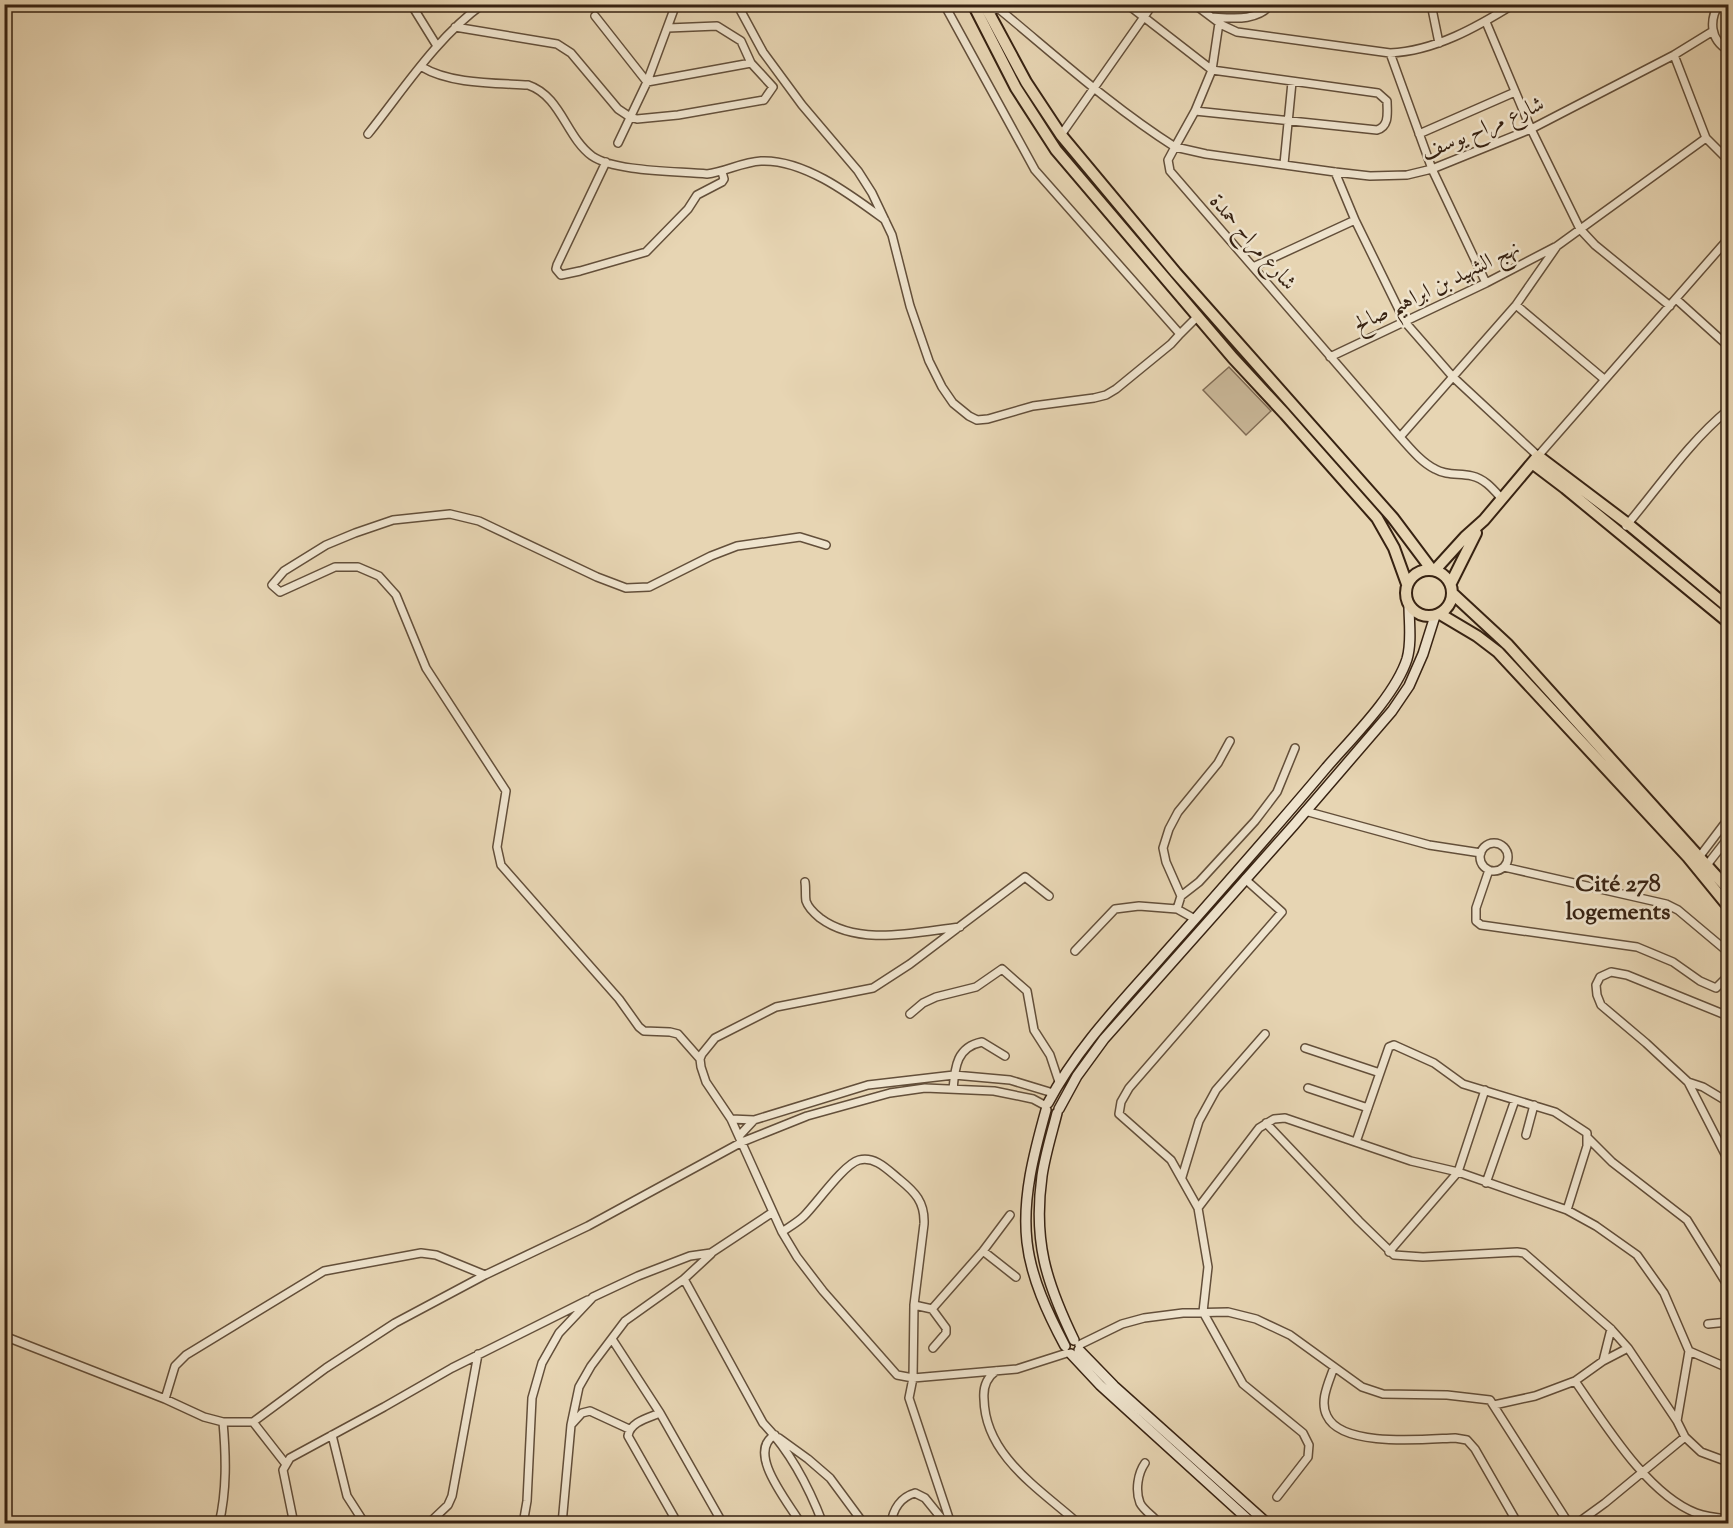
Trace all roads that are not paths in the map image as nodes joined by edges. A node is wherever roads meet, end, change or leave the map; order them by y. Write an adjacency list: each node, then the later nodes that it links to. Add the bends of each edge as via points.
1 (411, 4): 25 (street)
2 (483, 4): 21 (street)
3 (676, 4): 22 (street)
4 (737, 4): 53 (street, via 763,52 858,171)
5 (944, 4): 64 (street, via 1035,170)
6 (973, 4): 62 (main road, via 1016,88 1056,150)
7 (1009, 4): 15 (street)
8 (1127, 4): 17 (street)
9 (1153, 4): 17 (street)
10 (1194, 4): 18 (street)
11 (1271, 4): 18 (street, via 1263,13 1253,16)
12 (1431, 4): 24 (street)
13 (1514, 4): 19 (street)
14 (1719, 4): 23 (street, via 1712,22)
15 (990, 8): 34 (street); 42 (main road, via 1026,82)
16 (594, 16): 32 (street)
17 (1143, 17): 31 (street); 34 (street)
18 (1209, 17): 20 (street)
19 (1486, 22): 24 (street); 35 (street)
20 (1219, 23): 27 (street, via 1237,32); 31 (street)
21 (455, 27): 25 (street); 37 (street, via 557,45 571,53 618,109)
22 (668, 28): 29 (street, via 717,26 741,41); 32 (street)
23 (1713, 32): 26 (street); 28 (street, شارع مراح يوسف)
24 (1439, 43): 27 (street)
25 (437, 46): 30 (street)
26 (1728, 50)
27 (1390, 53): 41 (street)
28 (1674, 55): 39 (street, شارع مراح يوسف); 43 (street)
29 (751, 63): 32 (street); 37 (street, via 773,87 764,100 659,118)
30 (422, 67): 40 (street); 47 (street, via 450,78 537,88 549,98 590,155)
31 (1212, 70): 33 (street); 36 (street)
32 (647, 82): 37 (street)
33 (1292, 82): 38 (street); 38 (street, via 1378,93 1387,101 1386,122 1377,130)
34 (1095, 88): 42 (street); 45 (street)
35 (1515, 92): 39 (street); 41 (street)
36 (1195, 111): 38 (street); 45 (street)
37 (630, 117): 44 (street)
38 (1287, 122): 48 (street)
39 (1531, 129): 49 (street, شارع مراح يوسف); 54 (street)
40 (368, 134)
41 (1419, 134): 49 (street)
42 (1061, 135): 76 (main road)
43 (1706, 138): 46 (street); 54 (street)
44 (618, 143)
45 (1175, 147): 48 (street, شارع مراح يوسف); 57 (street, شارع مراح حمدة, via 1168,160 1170,171)
46 (1728, 160)
47 (606, 162): 50 (street, via 622,167); 50 (street, via 557,265 561,275 645,252 697,195 722,182)
48 (1284, 164): 51 (street, شارع مراح يوسف)
49 (1432, 170): 51 (street, شارع مراح يوسف, via 1390,177); 58 (street)
50 (722, 172): 53 (street, via 759,161 792,165 837,187)
51 (1335, 172): 52 (street)
52 (1355, 220): 57 (street); 63 (street)
53 (886, 221): 64 (street, via 929,361 953,403 978,420 1106,394)
54 (1580, 229): 56 (street); 61 (street)
55 (1728, 239): 59 (street)
56 (1557, 246): 58 (street, نهج الشهيد بن ابراهيم صالح); 60 (street)
57 (1253, 267): 66 (street, شارع مراح حمدة)
58 (1486, 283): 63 (street, نهج الشهيد بن ابراهيم صالح)
59 (1676, 299): 61 (street); 65 (street)
60 (1516, 305): 67 (street); 68 (street)
61 (1670, 306): 68 (street)
62 (1197, 317): 64 (street); 77 (main road, via 1377,518 1394,548)
63 (1405, 322): 66 (street, نهج الشهيد بن ابراهيم صالح); 67 (street)
64 (1180, 334)
65 (1728, 346)
66 (1330, 357): 70 (street, شارع مراح حمدة)
67 (1453, 377): 70 (street); 71 (street)
68 (1604, 379): 71 (street)
69 (1728, 410): 74 (street)
70 (1400, 437): 72 (street, شارع مراح حمدة, via 1426,464 1446,474 1480,478)
71 (1535, 459): 72 (main road); 74 (main road)
72 (1502, 499): 73 (main road)
73 (1484, 520): 76 (main road); 78 (main road, via 1465,550)
74 (1624, 528): 80 (main road)
75 (826, 545): 110 (street, via 800,537 737,546 649,587 626,588 479,521 450,514 393,520 355,533 326,545 284,571 272,585 280,592 335,567 358,567 379,576 396,595 426,668 506,791 497,847 501,865 639,1027 644,1031 678,1034)
76 (1434, 570): 77 (main road, via 1420,571); 78 (main road, via 1444,575)
77 (1407, 584): 79 (main road)
78 (1452, 589): 81 (main road, via 1449,606); 89 (main road)
79 (1409, 605): 81 (main road, via 1420,615); 100 (main road, via 1406,660 1381,704)
80 (1721, 605): 82 (main road)
81 (1437, 615): 85 (main road, via 1423,654 1392,711); 98 (main road, via 1478,636 1498,652 1688,857)
82 (1728, 621)
83 (1230, 741): 97 (street, via 1169,829 1164,848 1166,862)
84 (1295, 748): 97 (street, via 1277,792 1199,882)
85 (1305, 811): 88 (street, via 1429,844); 93 (main road)
86 (1728, 819): 89 (street)
87 (1728, 838): 90 (street)
88 (1481, 853): 91 (street, via 1488,845 1500,844 1508,853); 92 (street, via 1481,861)
89 (1700, 856): 90 (main road)
90 (1707, 865): 95 (main road)
91 (1504, 867): 92 (street); 103 (street, via 1666,904)
92 (1489, 870): 104 (street, via 1476,908 1480,925 1637,947 1673,962 1711,987 1716,988)
93 (1245, 879): 124 (main road, via 1104,1039); 134 (street, via 1282,912 1174,1034 1121,1102 1119,1114 1171,1160)
94 (805, 882): 101 (street, via 806,902 814,914 849,933 891,934)
95 (1728, 889)
96 (1049, 896): 101 (street, via 1025,877)
97 (1181, 896): 99 (street)
98 (1728, 906)
99 (1177, 909): 100 (street); 102 (street, via 1115,909)
100 (1196, 919): 113 (main road, via 1100,1027)
101 (961, 927): 110 (street, via 873,988 776,1007 716,1038)
102 (1075, 951)
103 (1728, 952)
104 (1728, 976)
105 (910, 1014): 113 (street, via 936,997 976,987 1002,969 1027,991 1034,1030 1050,1056)
106 (1728, 1016): 114 (street, via 1627,975 1611,972 1600,977 1596,985 1601,1005)
107 (1264, 1034): 134 (street, via 1216,1090 1199,1121)
108 (1305, 1048): 111 (street)
109 (1005, 1056): 112 (street, via 982,1042 970,1044 960,1056)
110 (700, 1059): 125 (street, via 706,1082)
111 (1380, 1073): 117 (street, via 1389,1047 1394,1045 1434,1063 1463,1084); 123 (street)
112 (954, 1075): 116 (street); 118 (street, via 1010,1080); 126 (street, via 868,1085)
113 (1059, 1082): 118 (main road)
114 (1688, 1082): 120 (street); 132 (street)
115 (1308, 1088): 123 (street)
116 (953, 1089): 122 (street, via 994,1090 1034,1099); 129 (street, via 890,1093)
117 (1485, 1090): 119 (street); 133 (street)
118 (1053, 1094): 122 (main road)
119 (1515, 1100): 121 (street); 135 (street)
120 (1728, 1102)
121 (1534, 1105): 128 (street); 130 (street, via 1555,1112 1584,1130)
122 (1046, 1106): 124 (main road, via 1056,1102); 158 (main road, via 1030,1174 1027,1243 1049,1314)
123 (1368, 1108): 131 (street)
124 (1058, 1111): 158 (main road, via 1042,1173 1039,1227 1046,1274)
125 (731, 1119): 126 (street); 129 (street)
126 (754, 1120): 129 (street)
127 (1266, 1123): 131 (street, via 1285,1118); 136 (street); 142 (street)
128 (1526, 1135)
129 (741, 1138): 138 (street); 144 (street, via 588,1226)
130 (1588, 1138): 137 (street); 147 (street, via 1612,1162 1687,1220)
131 (1356, 1142): 133 (street)
132 (1728, 1160)
133 (1458, 1172): 135 (street); 142 (street)
134 (1182, 1177): 136 (street)
135 (1486, 1183): 137 (street)
136 (1198, 1208): 151 (street, via 1208,1267)
137 (1567, 1210): 160 (street, via 1637,1255 1664,1293)
138 (773, 1212): 140 (street); 143 (street)
139 (1010, 1215): 141 (street)
140 (782, 1232): 149 (street, via 803,1218 848,1166 858,1160 879,1162 916,1194 925,1212); 167 (street, via 823,1292 892,1370)
141 (983, 1251): 145 (street); 150 (street)
142 (1389, 1252): 154 (street, via 1423,1257 1524,1253)
143 (711, 1253): 146 (street); 148 (street, via 690,1256)
144 (485, 1275): 170 (street, via 421,1253 324,1271 186,1355 175,1366); 175 (street, via 395,1323)
145 (1017, 1277)
146 (684, 1279): 156 (street, via 624,1322); 179 (street, via 763,1423)
147 (1728, 1286)
148 (593, 1297): 161 (street); 192 (street, via 560,1333 542,1363 532,1398)
149 (914, 1305): 150 (street); 167 (street)
150 (932, 1309): 157 (street, via 946,1328)
151 (1203, 1311): 158 (street, via 1122,1324); 163 (street, via 1256,1319 1290,1335); 185 (street, via 1243,1384 1303,1433 1309,1445 1308,1457)
152 (1728, 1322): 153 (street)
153 (1708, 1323)
154 (1611, 1329): 159 (street); 162 (street)
155 (4, 1336): 170 (street)
156 (612, 1339): 172 (street); 176 (street, via 579,1387)
157 (933, 1348)
158 (1072, 1348): 165 (street, via 1017,1370); 203 (main road, via 1100,1385); 204 (main road)
159 (1628, 1348): 162 (street); 173 (street)
160 (1689, 1351): 164 (street); 173 (street)
161 (478, 1354): 178 (street); 191 (street, via 452,1496)
162 (1603, 1361): 168 (street)
163 (1334, 1367): 171 (street, via 1362,1387 1383,1394 1474,1398 1490,1400); 205 (street, via 1324,1397 1331,1422 1379,1439 1467,1440)
164 (1728, 1368)
165 (996, 1371): 166 (street); 169 (street)
166 (971, 1373): 167 (street); 169 (street)
167 (913, 1378): 201 (street, via 909,1398)
168 (1575, 1381): 171 (street, via 1535,1396); 184 (street)
169 (983, 1388): 202 (street, via 989,1427 1008,1462)
170 (165, 1399): 174 (street)
171 (1494, 1405): 206 (street)
172 (660, 1413): 177 (street); 195 (street)
173 (1677, 1421): 180 (street)
174 (222, 1422): 175 (street); 188 (street, via 226,1456)
175 (253, 1422): 182 (street)
176 (571, 1425): 177 (street, via 582,1413 590,1411); 193 (street)
177 (629, 1430): 194 (street, via 630,1442)
178 (332, 1435): 182 (street); 190 (street, via 347,1496)
179 (775, 1435): 196 (street, via 768,1438 763,1456 772,1479); 197 (street, via 811,1491); 198 (street, via 830,1478)
180 (1685, 1437): 181 (street, via 1701,1452); 184 (street)
181 (1728, 1462)
182 (285, 1463): 189 (street, via 283,1470)
183 (1145, 1463): 187 (street, via 1140,1470 1138,1495)
184 (1642, 1472): 186 (street, via 1695,1513); 207 (street)
185 (1277, 1497)
186 (1728, 1519)
187 (1154, 1522)
188 (219, 1524)
189 (294, 1524)
190 (365, 1524)
191 (428, 1524)
192 (523, 1524)
193 (562, 1524)
194 (678, 1524)
195 (723, 1524)
196 (801, 1524)
197 (823, 1524)
198 (864, 1524)
199 (891, 1524): 200 (street, via 897,1505 915,1493 925,1498)
200 (946, 1524)
201 (951, 1524)
202 (1079, 1524)
203 (1253, 1524)
204 (1268, 1524)
205 (1518, 1524)
206 (1569, 1524)
207 (1576, 1524)

